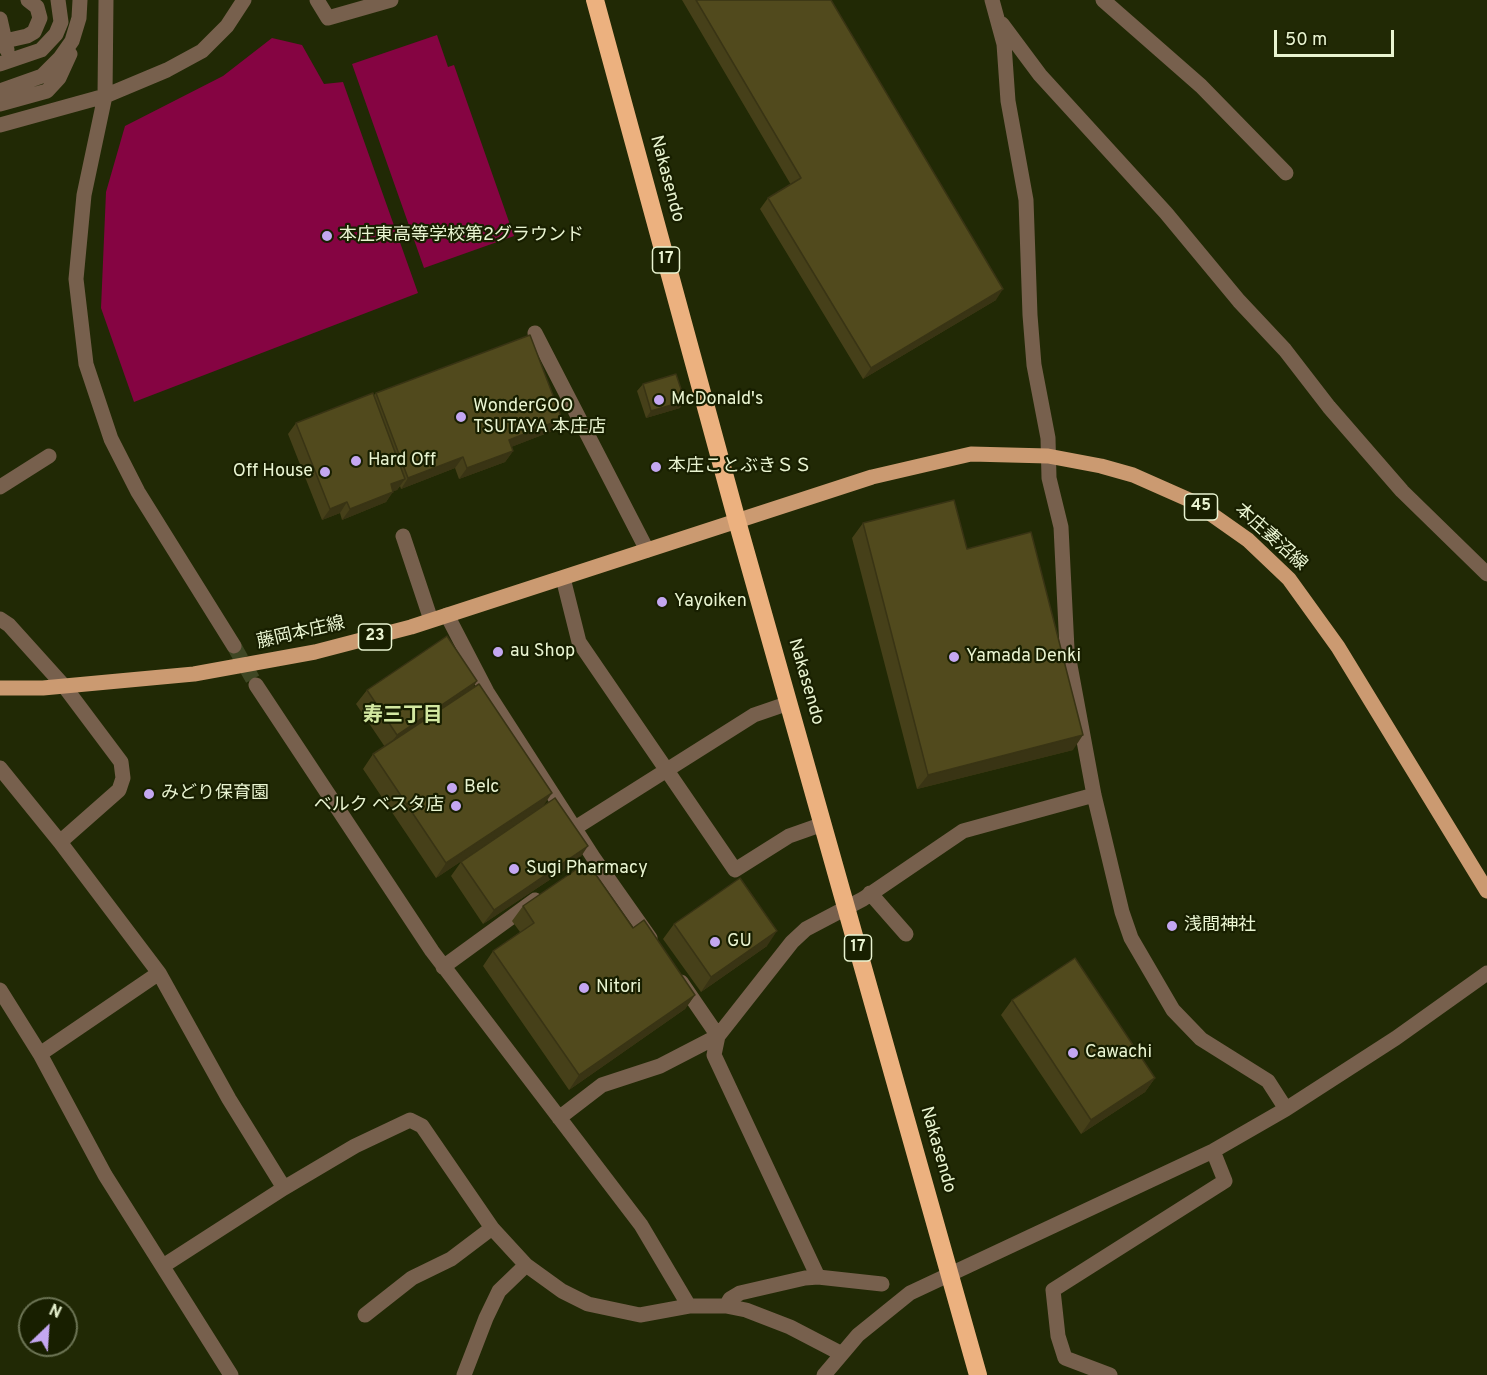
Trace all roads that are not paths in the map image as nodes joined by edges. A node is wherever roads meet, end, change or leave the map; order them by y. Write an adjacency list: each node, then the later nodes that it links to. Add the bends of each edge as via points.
1 (28, 0): 13 (street, via 37,7 40,18 34,32)
2 (58, 0): 15 (street, via 61,22 56,34 41,50)
3 (80, 0): 14 (street)
4 (106, 0): 17 (street)
5 (244, 0): 17 (street, via 227,26 202,51)
6 (317, 0): 7 (street, via 328,18)
7 (391, 0)
8 (595, 0): 25 (highway, Nakasendo / 17)
9 (992, 0): 12 (street)
10 (1103, 0): 20 (street, via 1201,86)
11 (0, 19): 13 (street)
12 (998, 20): 23 (street, via 1026,200 1029,315); 28 (street, via 1040,75 1166,213 1402,491)
13 (5, 41): 15 (street)
14 (72, 41): 16 (street, via 42,76); 18 (street, via 59,78 47,91)
15 (5, 63)
16 (0, 91)
17 (105, 96): 19 (street); 33 (street, via 84,195 76,279 86,364 111,439 132,481)
18 (0, 104)
19 (0, 125)
20 (1286, 173)
21 (535, 333): 27 (street)
22 (49, 456): 24 (street)
23 (1048, 456): 25 (main road, 本庄妻沼線 / 45, via 971,454 872,477); 40 (street, via 1049,478 1059,513 1067,649); 44 (main road, 本庄妻沼線 / 45, via 1133,475 1194,502 1248,540 1289,579 1338,647)
24 (0, 487)
25 (737, 521): 27 (main road, 藤岡本庄線 / 23); 37 (highway, Nakasendo / 17)
26 (403, 537): 32 (street)
27 (647, 550): 29 (main road, 藤岡本庄線 / 23)
28 (1487, 574)
29 (563, 578): 30 (main road, 藤岡本庄線 / 23); 39 (street, via 579,642)
30 (447, 615): 32 (main road, 藤岡本庄線 / 23); 42 (street, via 487,692)
31 (0, 619): 35 (street)
32 (431, 620): 35 (main road, 藤岡本庄線 / 23, via 262,664)
33 (234, 646)
34 (256, 685): 50 (street)
35 (64, 686): 36 (main road, 藤岡本庄線 / 23); 43 (street, via 121,762 123,778 119,790)
36 (0, 688)
37 (789, 703): 39 (street, via 754,715); 41 (highway, Nakasendo / 17)
38 (0, 768): 43 (street)
39 (666, 769): 41 (street, via 735,870 789,836); 42 (street)
40 (1094, 795): 46 (street, via 963,831); 57 (street, via 1131,938 1173,1010 1201,1040 1268,1081)
41 (823, 824): 47 (highway, Nakasendo / 17)
42 (575, 828): 49 (street, via 587,862)
43 (60, 842): 52 (street)
44 (1487, 891)
45 (544, 893): 50 (street)
46 (870, 893): 47 (street); 48 (street)
47 (847, 908): 55 (street, via 806,929 792,942); 64 (highway, Nakasendo / 17)
48 (906, 934)
49 (659, 951)
50 (443, 967): 58 (street)
51 (672, 970): 55 (street)
52 (159, 973): 56 (street); 60 (street)
53 (1487, 973): 57 (street)
54 (0, 990): 56 (street)
55 (718, 1036): 58 (street, via 660,1066 602,1085); 65 (street, via 714,1055)
56 (40, 1054): 63 (street, via 105,1175)
57 (1286, 1109): 59 (street)
58 (559, 1118): 67 (street, via 641,1225)
59 (1213, 1151): 64 (street); 75 (street, via 1225,1181 1053,1290 1058,1336 1065,1358)
60 (284, 1188): 61 (street, via 355,1146 410,1120 422,1126); 63 (street)
61 (492, 1228): 62 (street); 69 (street, via 451,1259 412,1278)
62 (526, 1265): 67 (street, via 562,1291 614,1311 640,1315); 72 (street, via 499,1291)
63 (163, 1266): 71 (street)
64 (950, 1274): 70 (street, via 928,1282 893,1304); 74 (highway, Nakasendo / 17)
65 (818, 1277): 66 (street); 68 (street, via 740,1293)
66 (882, 1284)
67 (688, 1306): 68 (street)
68 (726, 1306): 70 (street, via 765,1316)
69 (365, 1316)
70 (840, 1353): 73 (street)
71 (231, 1375)
72 (464, 1375)
73 (824, 1375)
74 (978, 1375)
75 (1110, 1375)

